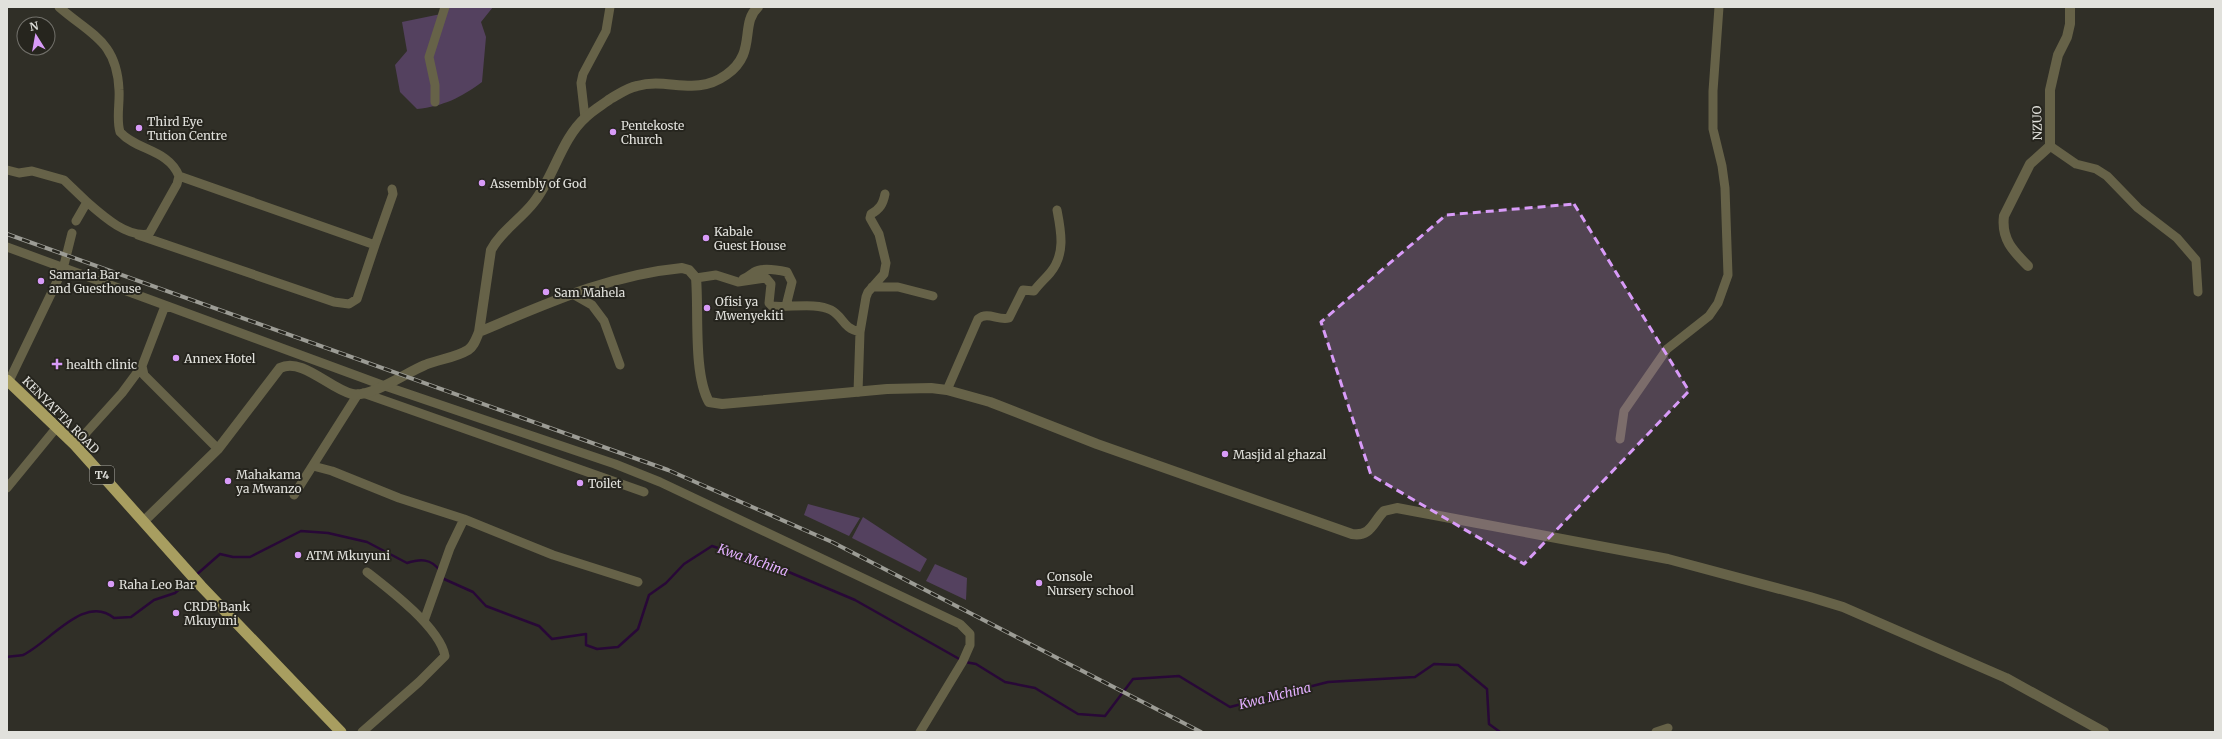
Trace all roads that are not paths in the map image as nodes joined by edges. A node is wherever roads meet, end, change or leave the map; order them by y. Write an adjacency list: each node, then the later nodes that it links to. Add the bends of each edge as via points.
1 (59, 7): 11 (street, via 104,43 112,55 119,89 120,132 128,139 167,159)
2 (445, 7): 7 (street, via 429,57)
3 (610, 7): 8 (street, via 606,31 581,82)
4 (758, 7): 8 (street, via 751,18 744,56 735,69 724,77 701,86 684,87 652,83 636,86 619,94)
5 (1719, 7): 41 (street, via 1713,129 1725,188 1728,275 1718,303 1709,316 1666,349 1624,411)
6 (2070, 7): 9 (street, NZUO, via 2067,37 2058,55 2050,90)
7 (436, 102)
8 (585, 118): 31 (street, via 568,142 537,197 494,245 490,256)
9 (2050, 146): 21 (street, NZUO, via 2030,164 2004,216 2006,240); 26 (street, via 2076,164 2096,169 2107,176 2138,208 2177,238 2196,260)
10 (7, 170): 14 (street, via 19,173 32,171 64,180)
11 (179, 176): 18 (street, via 149,234); 19 (street)
12 (392, 189): 19 (street, via 393,194)
13 (885, 194): 25 (street, via 880,207 870,218 879,234 886,263 884,274)
14 (87, 202): 16 (street); 18 (street, via 128,232)
15 (1057, 210): 37 (street, via 1062,239 1056,266 1034,291 1024,290 1009,318 984,316 978,319)
16 (76, 221)
17 (72, 233): 22 (street)
18 (138, 235): 19 (street, via 334,302 349,304 357,299)
19 (374, 245)
20 (7, 247): 22 (street)
21 (2028, 266)
22 (63, 269): 29 (street); 35 (street)
23 (696, 278): 24 (street, via 716,274); 27 (street, via 689,270 673,269 626,276); 38 (street, via 699,357 704,394 709,402 722,404)
24 (734, 281): 30 (street, via 768,279 771,284 769,303 772,306); 30 (street, via 763,270 787,272 792,282)
25 (872, 287): 28 (street, via 907,289); 32 (street, via 866,297)
26 (2198, 292)
27 (570, 293): 31 (street); 33 (street, via 592,305 604,320)
28 (933, 296)
29 (165, 306): 34 (street); 36 (street)
30 (786, 306): 32 (street, via 830,309 845,325)
31 (479, 332): 36 (street, via 473,346 465,352 425,364)
32 (860, 332): 38 (street)
33 (620, 365)
34 (142, 366): 42 (street, via 122,393); 43 (street, via 147,378)
35 (8, 380): 40 (highway, KENYATTA ROAD / T4)
36 (382, 385): 39 (street); 56 (street, via 621,466 660,482 960,624 970,634 967,652)
37 (947, 390): 38 (street, via 913,388); 58 (street, via 990,402 1097,444 1352,534 1366,533 1384,512 1397,508 1668,559 1810,597 1843,607 2006,678)
38 (858, 392)
39 (361, 394): 43 (street, via 350,393 301,367 286,365 280,368); 44 (street); 46 (street)
40 (58, 427): 42 (highway, KENYATTA ROAD / T4); 45 (street)
41 (1620, 439)
42 (75, 445): 49 (highway, KENYATTA ROAD / T4)
43 (218, 449): 49 (street)
44 (313, 466): 47 (street); 48 (street)
45 (7, 488)
46 (644, 492)
47 (294, 495)
48 (464, 519): 51 (street, via 554,555); 52 (street, via 450,548)
49 (144, 520): 54 (highway, KENYATTA ROAD / T4, via 201,586)
50 (367, 572): 52 (street)
51 (638, 582)
52 (424, 621): 55 (street, via 444,650 445,656)
53 (1668, 728): 57 (street)
54 (341, 732)
55 (362, 732)
56 (920, 732)
57 (1656, 732)
58 (2104, 732)

